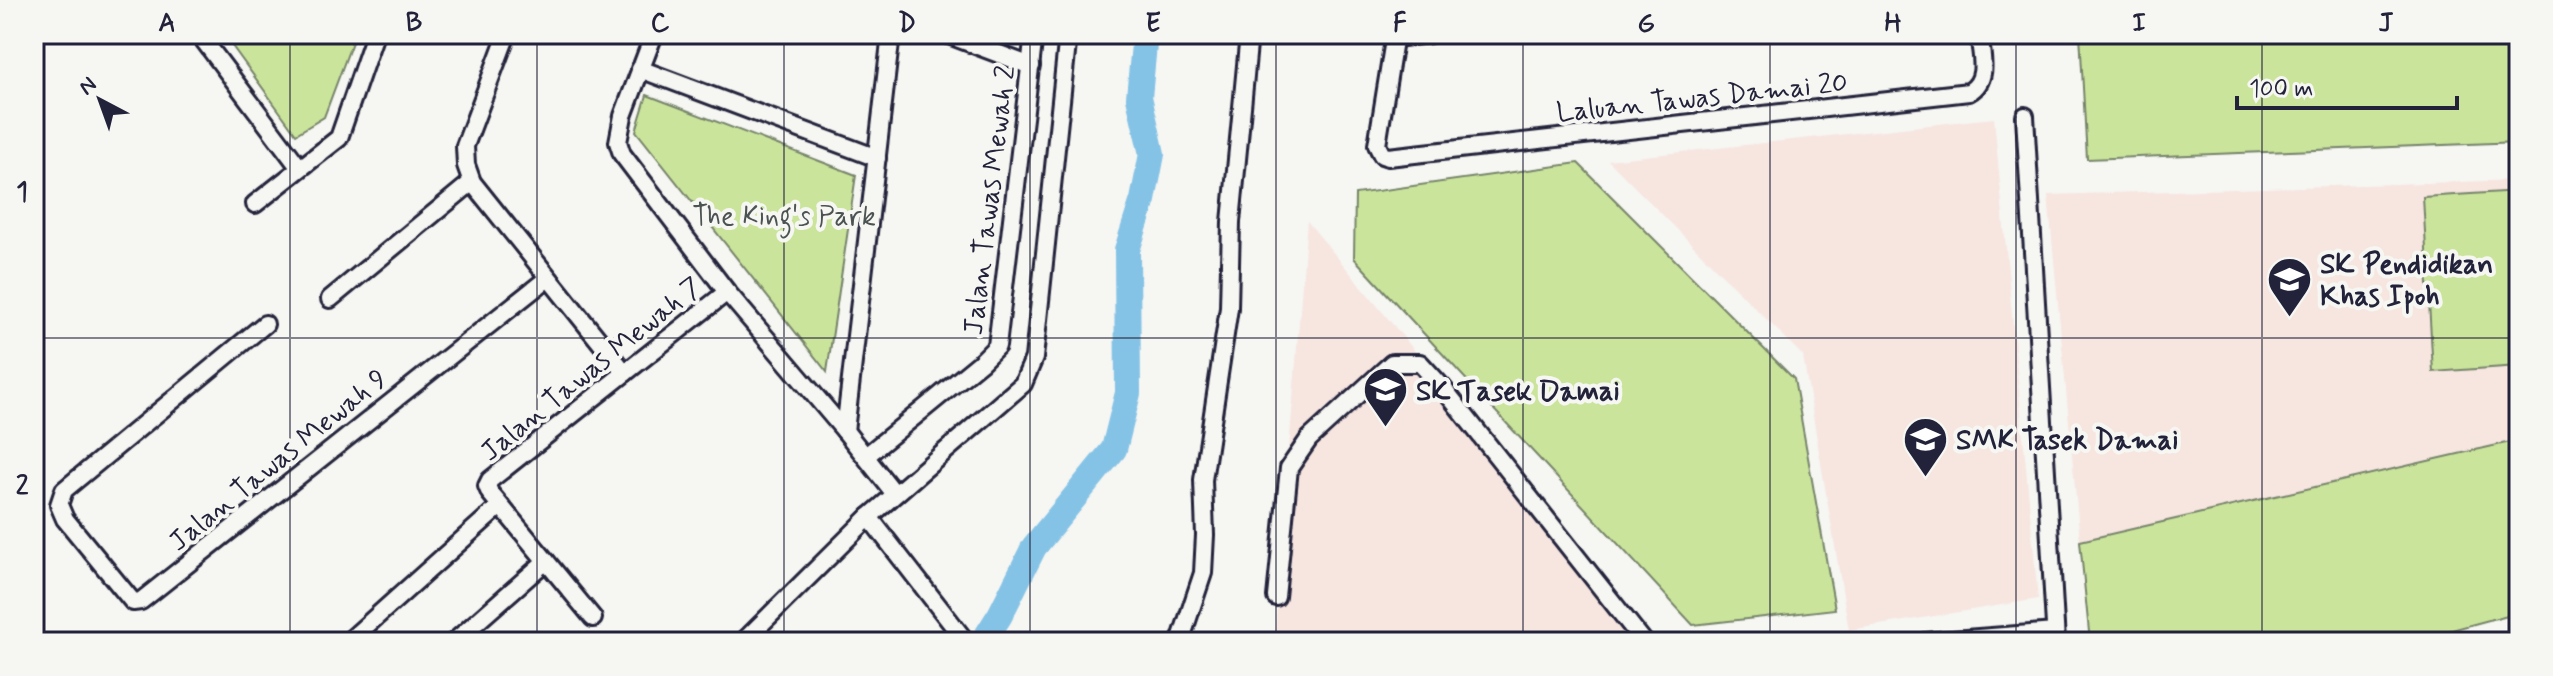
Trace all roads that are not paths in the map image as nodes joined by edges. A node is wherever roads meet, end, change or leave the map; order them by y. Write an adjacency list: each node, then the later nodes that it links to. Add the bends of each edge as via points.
1 (199, 34): 17 (street)
2 (375, 34): 17 (street, via 339,138)
3 (507, 34): 18 (street, via 465,146)
4 (654, 34): 14 (street)
5 (891, 34): 16 (street)
6 (946, 34): 13 (street)
7 (1034, 34): 13 (street, Jalan Tawas Mewah 2)
8 (1068, 34): 27 (street, via 1034,358 1023,384)
9 (1249, 34): 38 (street, via 1227,324 1203,480 1203,573)
10 (1430, 34): 12 (street)
11 (1979, 34): 12 (street, Laluan Tawas Damai 20, via 1983,77 1969,92 1388,157 1377,145)
12 (1394, 36)
13 (1031, 66): 26 (street, Jalan Tawas Mewah 2, via 997,346)
14 (640, 69): 16 (street); 21 (street, via 619,135 622,154)
15 (2025, 116): 33 (street)
16 (877, 158): 25 (street)
17 (299, 167): 19 (street)
18 (472, 182): 20 (street); 22 (street)
19 (255, 204)
20 (548, 278): 23 (street, Jalan Tawas Mewah 9, via 140,602 133,602 65,519 59,505 64,490); 24 (street)
21 (727, 292): 24 (street, Jalan Tawas Mewah 7); 25 (street)
22 (330, 299)
23 (265, 324)
24 (625, 373): 28 (street, Jalan Tawas Mewah 7, via 490,480 487,486)
25 (845, 431): 26 (street)
26 (866, 456): 27 (street)
27 (895, 494): 29 (street)
28 (500, 506): 30 (street); 35 (street)
29 (869, 517): 34 (street); 37 (street)
30 (546, 561): 32 (street); 36 (street)
31 (1276, 597): 39 (street, via 1289,468 1309,439 1392,363 1420,363)
32 (593, 618)
33 (2056, 637): 40 (street)
34 (965, 640)
35 (348, 642)
36 (454, 642)
37 (743, 642)
38 (1180, 642)
39 (1644, 642)
40 (1926, 642)

